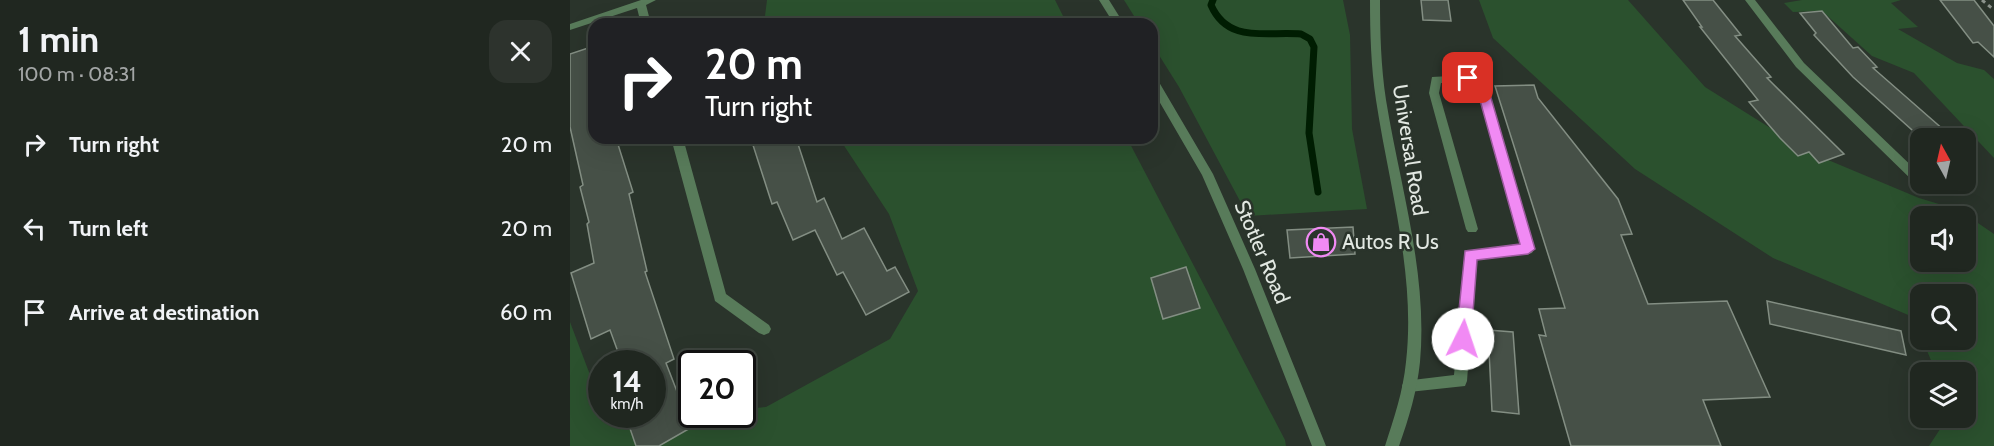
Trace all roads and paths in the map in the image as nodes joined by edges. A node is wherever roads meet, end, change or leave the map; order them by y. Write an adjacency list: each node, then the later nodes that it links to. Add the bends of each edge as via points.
1 (651, 0): 6 (street)
2 (1104, 0): 10 (street)
3 (1375, 0): 18 (street, Universal Road, via 1381,99 1410,269 1415,324)
4 (1750, 0): 15 (street, via 1800,65)
5 (1982, 0): 7 (path)
6 (641, 5): 8 (street); 9 (street)
7 (1994, 10)
8 (599, 18)
9 (644, 18)
10 (1115, 18)
11 (588, 21): 12 (street)
12 (570, 27)
13 (1158, 90): 19 (street, Stotler Road, via 1207,174 1249,268)
14 (679, 144): 17 (street, via 720,297)
15 (1910, 171)
16 (1472, 229): 18 (street, via 1434,93 1436,80 1468,78 1483,91 1528,249 1470,255 1460,381)
17 (764, 328)
18 (1409, 387): 20 (street, Universal Road)
19 (1319, 446)
20 (1392, 446)

